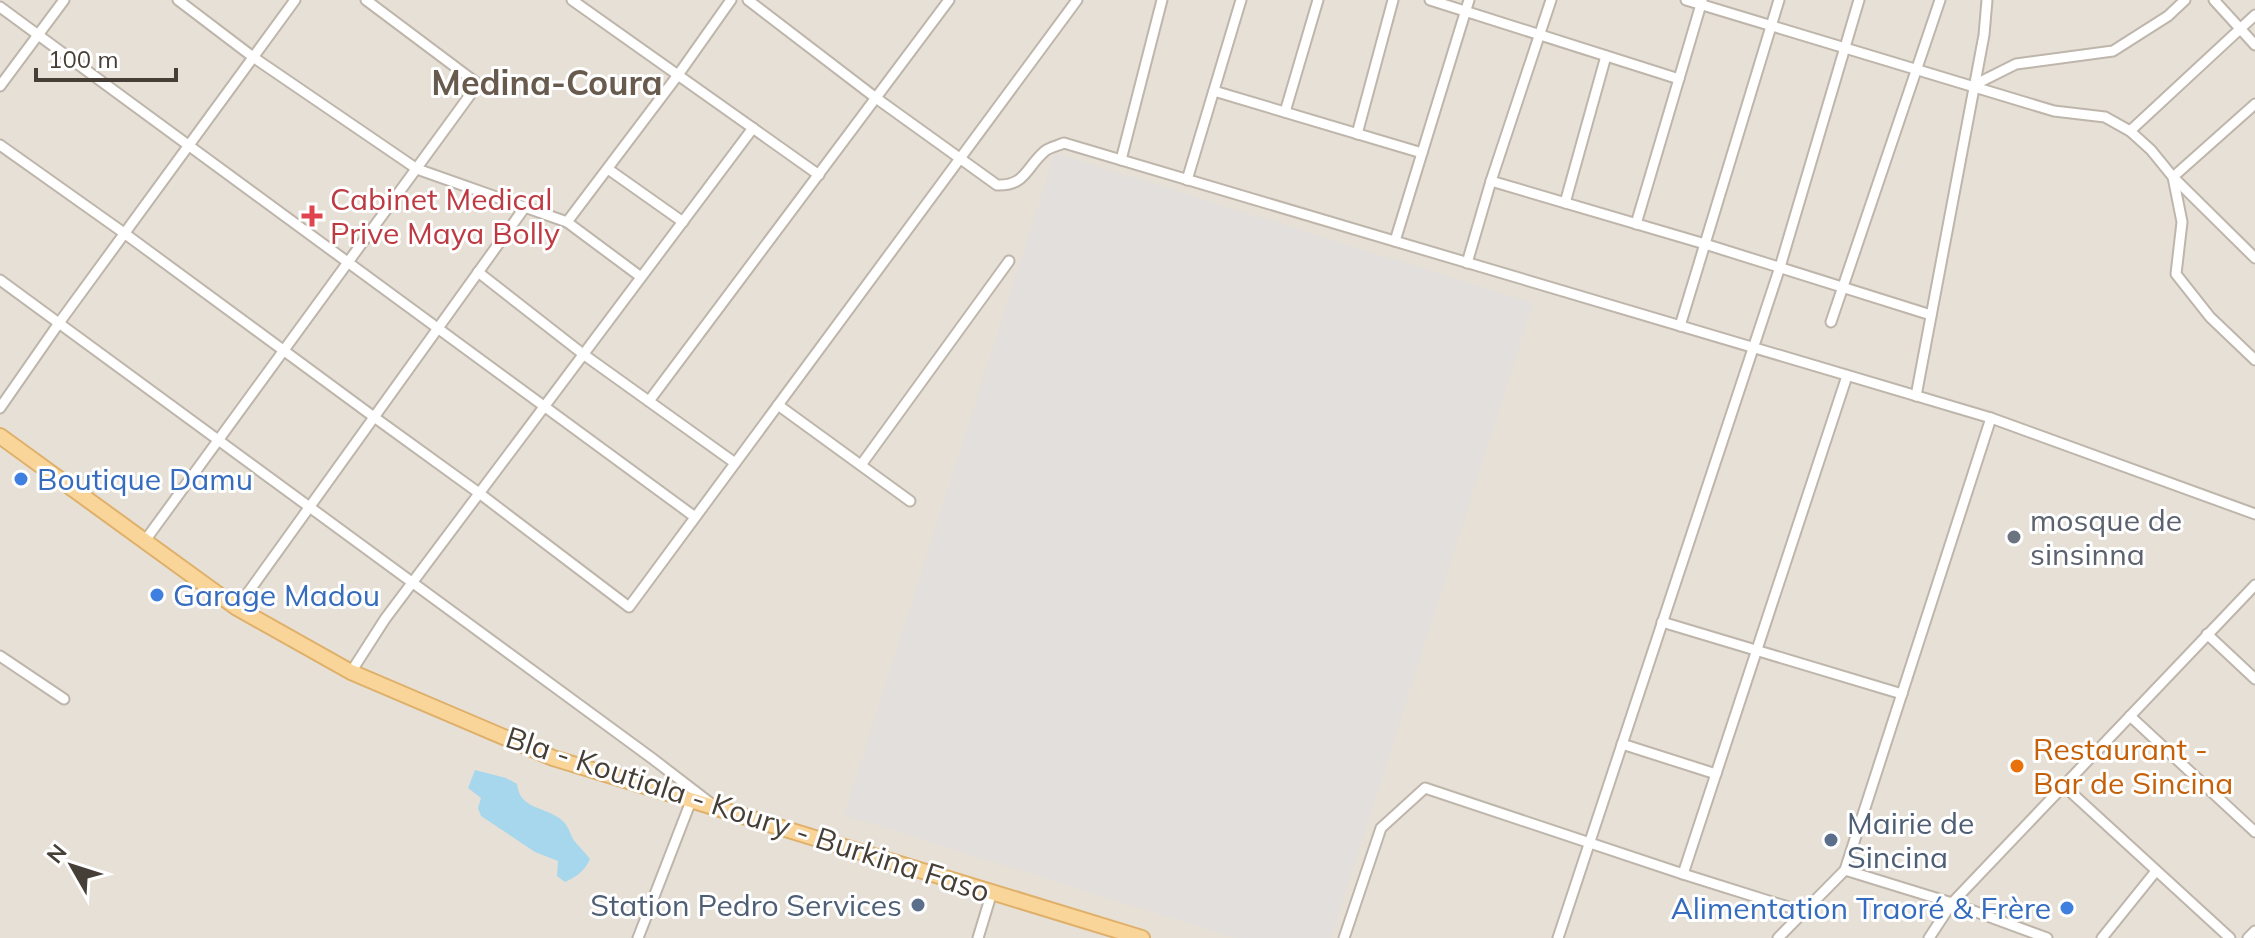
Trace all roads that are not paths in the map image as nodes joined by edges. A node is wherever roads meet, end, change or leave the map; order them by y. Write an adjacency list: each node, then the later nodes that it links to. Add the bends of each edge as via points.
1 (64, 0): 31 (street)
2 (178, 0): 36 (street)
3 (295, 0): 36 (street)
4 (366, 0): 54 (street, via 478,84)
5 (572, 0): 38 (street)
6 (731, 0): 38 (street)
7 (748, 0): 43 (street)
8 (935, 0): 25 (street)
9 (1077, 0): 52 (street)
10 (1162, 0): 53 (street)
11 (1241, 0): 42 (street)
12 (1318, 0): 45 (street)
13 (1393, 0): 48 (street)
14 (1430, 0): 27 (street)
15 (1469, 0): 27 (street)
16 (1551, 0): 32 (street)
17 (1686, 0): 24 (street)
18 (1779, 0): 29 (street)
19 (1859, 0): 34 (street)
20 (1940, 0): 37 (street)
21 (1987, 0): 40 (street)
22 (2185, 0): 40 (street, via 2113,51 2016,64)
23 (2214, 0): 30 (street)
24 (1702, 2): 29 (street); 39 (street)
25 (946, 3): 43 (street)
26 (0, 7): 31 (street)
27 (1465, 11): 32 (street); 51 (street)
28 (2255, 15): 30 (street)
29 (1771, 25): 34 (street); 67 (street)
30 (2241, 29): 33 (street); 47 (street)
31 (38, 35): 41 (street); 50 (street)
32 (1540, 35): 35 (street); 59 (street)
33 (2255, 45)
34 (1845, 47): 37 (street); 72 (street)
35 (1606, 56): 39 (street); 60 (street)
36 (253, 57): 50 (street); 54 (street)
37 (1917, 68): 40 (street); 76 (street)
38 (678, 75): 46 (street); 55 (street)
39 (1679, 79): 64 (street)
40 (1974, 85): 47 (street, via 2054,111 2105,117); 77 (street)
41 (0, 86)
42 (1214, 91): 45 (street); 58 (street)
43 (876, 98): 52 (street); 56 (street)
44 (2255, 104): 57 (street)
45 (1285, 112): 48 (street)
46 (753, 128): 56 (street); 63 (street)
47 (2130, 131): 57 (street)
48 (1357, 134): 51 (street)
49 (0, 145): 65 (street)
50 (189, 145): 65 (street); 70 (street)
51 (1422, 153): 66 (street)
52 (960, 158): 53 (street, via 997,185 1011,186 1047,149 1064,143); 89 (street)
53 (1121, 160): 58 (street)
54 (417, 169): 61 (street); 70 (street)
55 (608, 169): 62 (street); 63 (street)
56 (819, 175): 88 (street)
57 (2173, 177): 68 (street); 85 (street, via 2182,222 2176,274 2210,317)
58 (1187, 180): 66 (street)
59 (1491, 181): 60 (street); 71 (street)
60 (1565, 203): 64 (street)
61 (525, 207): 62 (street); 73 (street)
62 (567, 222): 74 (street)
63 (683, 222): 74 (street)
64 (1636, 224): 67 (street)
65 (124, 233): 79 (street); 83 (street)
66 (1395, 241): 71 (street)
67 (1705, 244): 72 (street); 80 (street)
68 (2255, 258)
69 (1009, 261): 97 (street)
70 (348, 262): 81 (street); 83 (street)
71 (1467, 263): 80 (street)
72 (1780, 267): 76 (street); 82 (street)
73 (478, 272): 81 (street); 84 (street)
74 (641, 277): 84 (street)
75 (0, 280): 79 (street)
76 (1843, 288): 77 (street); 78 (street)
77 (1931, 315): 87 (street)
78 (1831, 322)
79 (59, 323): 91 (street); 95 (street)
80 (1680, 326): 82 (street)
81 (438, 328): 90 (street); 92 (street)
82 (1753, 348): 86 (street); 107 (street)
83 (284, 351): 92 (street); 95 (street)
84 (583, 354): 88 (street); 90 (street)
85 (2255, 360)
86 (1847, 376): 87 (street); 109 (street)
87 (1916, 396): 93 (street)
88 (649, 401): 96 (street)
89 (778, 405): 96 (street); 97 (street)
90 (544, 406): 98 (street); 102 (street)
91 (0, 408)
92 (374, 417): 98 (street); 100 (street)
93 (1991, 418): 101 (street); 113 (street)
94 (0, 436): 103 (main road, Bla - Koutiala - Koury - Burkina Faso)
95 (219, 440): 100 (street); 103 (street)
96 (735, 463): 102 (street)
97 (861, 465): 99 (street)
98 (479, 493): 102 (street, via 629,607); 104 (street)
99 (910, 501)
100 (309, 507): 104 (street); 106 (street)
101 (2255, 514)
102 (695, 517)
103 (144, 542): 106 (main road, Bla - Koutiala - Koury - Burkina Faso)
104 (412, 582): 111 (street); 120 (street)
105 (2255, 585): 108 (street)
106 (237, 608): 111 (main road, Bla - Koutiala - Koury - Burkina Faso)
107 (1662, 622): 109 (street); 116 (street)
108 (2207, 634): 112 (street); 115 (street)
109 (1757, 651): 113 (street); 117 (street)
110 (0, 656): 114 (street)
111 (351, 672): 119 (main road, Bla - Koutiala - Koury - Burkina Faso, via 553,758)
112 (2255, 679)
113 (1902, 694): 123 (street)
114 (64, 699)
115 (2130, 716): 118 (street); 121 (street)
116 (1622, 744): 117 (street); 122 (street)
117 (1716, 774): 125 (street)
118 (2063, 785): 124 (street); 127 (street)
119 (691, 801): 120 (main road, Bla - Koutiala - Koury - Burkina Faso); 130 (street)
120 (719, 810): 126 (main road, Bla - Koutiala - Koury - Burkina Faso)
121 (2255, 832)
122 (1589, 844): 125 (street); 133 (street, via 1425,788 1381,828); 134 (street)
123 (1845, 870): 127 (street); 128 (street)
124 (2156, 871): 138 (street); 139 (street)
125 (1683, 874): 128 (street)
126 (992, 892): 131 (street); 132 (main road, Bla - Koutiala - Koury - Burkina Faso)
127 (1952, 903): 136 (street); 137 (street)
128 (1804, 912): 135 (street)
129 (2255, 931): 140 (street)
130 (638, 938)
131 (978, 938)
132 (1142, 938)
133 (1344, 938)
134 (1558, 938)
135 (1778, 938)
136 (1929, 938)
137 (2047, 938)
138 (2102, 938)
139 (2230, 938)
140 (2248, 938)

